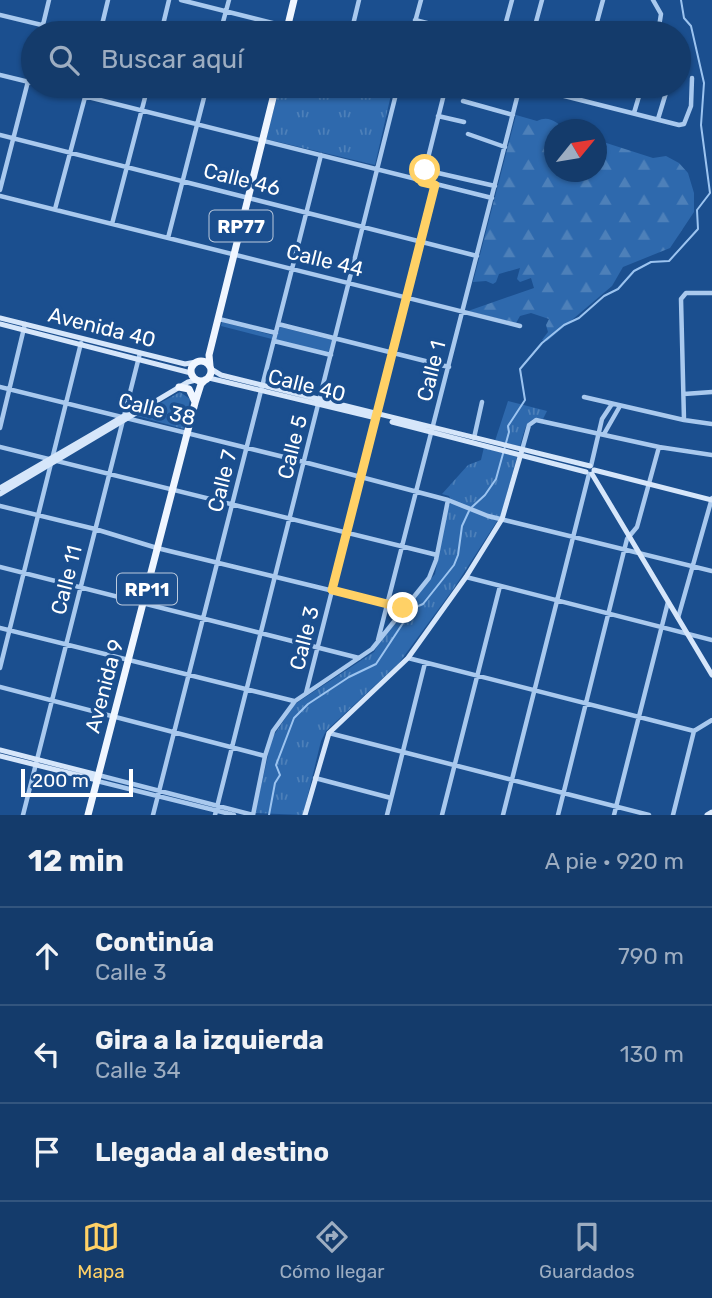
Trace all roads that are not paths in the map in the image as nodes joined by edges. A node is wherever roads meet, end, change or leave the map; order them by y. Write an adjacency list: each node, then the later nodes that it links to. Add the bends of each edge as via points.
1 (49, 0): 18 (street)
2 (108, 0): 19 (street)
3 (169, 0): 20 (street)
4 (181, 0): 13 (street)
5 (229, 0): 14 (street)
6 (296, 0): 23 (main road)
7 (359, 0): 24 (street)
8 (421, 0): 16 (street)
9 (512, 0): 26 (street)
10 (542, 0): 27 (street)
11 (603, 0): 28 (street)
12 (653, 0): 29 (street)
13 (198, 2): 14 (street)
14 (226, 11): 21 (street); 22 (street)
15 (0, 15): 17 (street)
16 (415, 20): 25 (street)
17 (26, 21)
18 (44, 21)
19 (103, 21)
20 (164, 21)
21 (223, 21)
22 (259, 21)
23 (290, 21)
24 (354, 21)
25 (419, 21)
26 (506, 21)
27 (536, 21)
28 (597, 21)
29 (660, 21)
30 (0, 75): 32 (street)
31 (692, 78): 33 (street)
32 (21, 80)
33 (691, 90)
34 (27, 98): 58 (street)
35 (85, 98): 61 (street)
36 (94, 98): 49 (street)
37 (145, 98): 49 (street)
38 (204, 98): 55 (street)
39 (271, 98): 59 (main road, RP77)
40 (395, 98): 64 (street, Calle 5)
41 (443, 98): 52 (street)
42 (519, 98): 51 (street, Calle 1)
43 (574, 98): 47 (street)
44 (638, 98): 50 (street)
45 (664, 98): 53 (street)
46 (690, 98): 53 (street, via 684,124)
47 (578, 99): 50 (street)
48 (463, 101): 51 (street)
49 (142, 110): 55 (street); 63 (street)
50 (634, 113): 53 (street)
51 (513, 115): 60 (street, Calle 1)
52 (438, 117): 54 (street); 65 (street)
53 (658, 119)
54 (464, 122)
55 (198, 124): 59 (street); 66 (street)
56 (468, 134): 60 (street)
57 (0, 135): 58 (street, Calle 46)
58 (15, 138): 61 (street, Calle 46); 70 (street)
59 (261, 140): 62 (street); 72 (main road, RP77)
60 (505, 147): 69 (street, Calle 1)
61 (71, 152): 63 (street, Calle 46); 74 (street)
62 (321, 155): 64 (street); 75 (street, Calle 7)
63 (128, 166): 66 (street, Calle 46); 76 (street)
64 (378, 170): 67 (street); 77 (street, Calle 5)
65 (425, 170): 67 (street); 69 (street)
66 (184, 181): 72 (street, Calle 46); 78 (street)
67 (422, 182): 68 (street)
68 (435, 185): 73 (street); 79 (street, Calle 3)
69 (495, 186): 73 (street, Calle 1)
70 (0, 190)
71 (0, 196): 74 (street, Calle 44)
72 (247, 196): 75 (street, Calle 46); 80 (main road, RP77)
73 (492, 198): 81 (street, Calle 1)
74 (55, 209): 76 (street, Calle 44)
75 (307, 211): 77 (street, Calle 46); 82 (street, Calle 7)
76 (112, 224): 78 (street, Calle 44)
77 (363, 226): 79 (street, Calle 46); 83 (street, Calle 5)
78 (168, 238): 80 (street, Calle 44)
79 (420, 241): 81 (street, Calle 46); 85 (street, Calle 3)
80 (232, 254): 82 (street, Calle 44); 88 (main road, RP77); 100 (main road, RP77, via 205,354)
81 (477, 256): 86 (street, Calle 1)
82 (292, 268): 83 (street, Calle 44); 90 (street, Calle 7)
83 (349, 283): 85 (street, Calle 44); 94 (street, Calle 5)
84 (712, 293): 109 (street, via 683,294 681,299)
85 (406, 297): 86 (street, Calle 44); 97 (street, Calle 3)
86 (463, 311): 91 (street, Calle 44); 101 (street, Calle 1)
87 (0, 318): 92 (main road, Avenida 40)
88 (218, 318): 93 (street); 102 (main road, RP77, via 208,358)
89 (0, 324): 92 (main road, Avenida 40)
90 (278, 324): 93 (street, Calle 7); 94 (street)
91 (520, 326)
92 (24, 327): 95 (main road, Avenida 40); 107 (street)
93 (276, 333): 96 (street, Calle 7)
94 (335, 338): 97 (street); 98 (street, Calle 5)
95 (83, 341): 99 (main road, Avenida 40); 111 (street)
96 (274, 341): 98 (street); 106 (street, Calle 7)
97 (392, 353): 101 (street); 118 (street, Calle 3)
98 (331, 355): 112 (street, Calle 5)
99 (139, 356): 100 (main road, Avenida 40, via 188,365); 103 (main road, Avenida 40); 120 (street, Calle 11)
100 (198, 362): 102 (main road); 103 (main road, RP11, via 192,366)
101 (449, 366): 124 (street, Calle 1)
102 (210, 368): 103 (main road, RP11); 106 (main road, Calle 40, via 221,376)
103 (198, 377): 105 (main road); 106 (main road, Calle 40); 115 (main road, Avenida 9 / RP11); 120 (main road, via 183,380)
104 (0, 387): 107 (street, Calle 38)
105 (179, 387): 115 (main road, via 189,388); 120 (main road)
106 (262, 388): 112 (main road, Calle 40); 130 (street, Calle 7)
107 (9, 390): 111 (street, Calle 38); 123 (street)
108 (712, 393): 109 (street)
109 (684, 394): 121 (street)
110 (584, 397): 114 (street)
111 (66, 402): 120 (street, Calle 38); 133 (street)
112 (319, 402): 118 (main road, Calle 40); 134 (street, Calle 5)
113 (482, 402): 127 (street)
114 (606, 402): 116 (street); 119 (street)
115 (195, 403): 125 (main road, Avenida 9 / RP11)
116 (612, 404): 117 (street); 119 (street)
117 (620, 406): 121 (street); 126 (street)
118 (376, 416): 124 (main road, Calle 40); 137 (street, Calle 3)
119 (603, 416): 126 (street)
120 (124, 418): 125 (street, Calle 38); 133 (main road); 136 (street, Calle 11)
121 (684, 420): 122 (street)
122 (712, 424)
123 (0, 428)
124 (433, 430): 127 (main road, Calle 40); 141 (street, Calle 1)
125 (187, 433): 130 (street, Calle 38); 140 (main road, Avenida 9 / RP11)
126 (601, 434): 129 (street); 131 (street, via 533,420); 135 (street)
127 (474, 440): 131 (main road, Calle 40)
128 (0, 447): 133 (street)
129 (659, 447): 132 (street); 138 (street)
130 (247, 448): 134 (street, Calle 38); 145 (street, Calle 7)
131 (521, 452): 135 (main road, Calle 40); 149 (main road)
132 (712, 455)
133 (52, 460): 136 (street); 139 (main road); 142 (main road); 147 (street)
134 (304, 462): 137 (street, Calle 38); 148 (street, Calle 5)
135 (590, 470): 138 (main road, Calle 40); 152 (main road); 153 (street)
136 (110, 474): 140 (street); 150 (street, Calle 11)
137 (361, 477): 141 (street, Calle 38); 151 (street, Calle 3)
138 (649, 484): 144 (main road, Calle 40); 152 (street, via 637,527)
139 (0, 488)
140 (172, 491): 145 (street); 155 (main road, Avenida 9 / RP11)
141 (416, 491): 143 (street, Calle 38); 154 (street, Calle 1)
142 (0, 494)
143 (448, 500): 149 (street, Calle 38); 158 (street)
144 (712, 500): 160 (street)
145 (233, 504): 148 (street); 159 (street, Calle 7)
146 (0, 506): 147 (street)
147 (38, 515): 150 (street); 163 (street)
148 (290, 518): 151 (street); 164 (street, Calle 5)
149 (502, 519): 153 (street, Calle 38); 165 (main road)
150 (95, 529): 155 (street); 167 (street, Calle 11)
151 (347, 532): 154 (street); 168 (street, Calle 3)
152 (629, 535): 156 (street); 157 (main road)
153 (573, 538): 156 (street, Calle 38); 169 (street)
154 (402, 546): 158 (street); 172 (street, Calle 1)
155 (157, 548): 159 (street); 171 (main road, Avenida 9 / RP11)
156 (625, 551): 157 (street, Calle 38); 174 (street)
157 (641, 554): 160 (street, Calle 38); 170 (main road)
158 (437, 555): 173 (street, via 434,571)
159 (218, 562): 164 (street); 175 (street, Calle 7)
160 (694, 566): 162 (street, Calle 38); 176 (street)
161 (0, 567): 163 (street)
162 (712, 571)
163 (24, 573): 167 (street); 179 (street)
164 (276, 575): 168 (street); 180 (street, Calle 5)
165 (466, 577): 166 (street); 187 (main road)
166 (500, 586): 169 (street); 192 (street)
167 (81, 587): 171 (street); 184 (street, Calle 11)
168 (332, 590): 172 (street); 185 (street, Calle 3)
169 (557, 601): 174 (street); 196 (street)
170 (668, 601): 176 (main road); 177 (street)
171 (143, 604): 175 (street); 188 (main road, Avenida 9 / RP11)
172 (388, 604): 173 (street); 182 (street, Calle 1)
173 (403, 608): 182 (street)
174 (609, 614): 177 (street); 200 (street)
175 (204, 618): 180 (street); 191 (street, Calle 7)
176 (678, 618): 181 (main road)
177 (663, 627): 181 (street); 202 (street)
178 (0, 628): 179 (street)
179 (9, 630): 184 (street); 190 (street)
180 (261, 633): 185 (street); 195 (street, Calle 5)
181 (687, 634): 183 (street); 193 (main road)
182 (378, 640): 186 (street, Calle 1)
183 (712, 640)
184 (66, 645): 188 (street); 198 (street, Calle 11)
185 (318, 648): 186 (street); 197 (street, Calle 3)
186 (360, 658): 197 (street, Calle 1)
187 (408, 658): 189 (street); 206 (main road)
188 (128, 662): 191 (street); 201 (main road, Avenida 9 / RP11)
189 (425, 663): 192 (street); 209 (street)
190 (0, 668)
191 (189, 675): 195 (street); 205 (street, Calle 7)
192 (476, 675): 196 (street); 213 (street)
193 (712, 675)
194 (0, 687): 198 (street)
195 (247, 689): 199 (street); 207 (street, Calle 5)
196 (535, 691): 200 (street); 216 (street)
197 (306, 693): 199 (street, Calle 3)
198 (52, 701): 201 (street); 212 (street, Calle 11)
199 (295, 701): 210 (street, Calle 3, via 270,736)
200 (587, 703): 202 (street); 218 (street)
201 (113, 716): 205 (street); 214 (main road, Avenida 9 / RP11)
202 (638, 717): 204 (street); 220 (street)
203 (712, 720): 204 (street)
204 (694, 731): 235 (street)
205 (175, 732): 207 (street); 217 (street, Calle 7)
206 (329, 733): 209 (street); 215 (main road)
207 (233, 747): 210 (street); 221 (street, Calle 5)
208 (0, 750): 212 (main road)
209 (404, 752): 213 (street); 219 (street)
210 (265, 755): 227 (street, Calle 3)
211 (0, 756): 212 (main road)
212 (37, 762): 214 (main road); 223 (street, Calle 11)
213 (454, 765): 216 (street); 230 (street)
214 (97, 778): 217 (street); 224 (main road, Avenida 9 / RP11)
215 (314, 778): 219 (street); 228 (main road)
216 (512, 780): 218 (street); 231 (street)
217 (159, 793): 221 (street); 225 (street, Calle 7)
218 (564, 793): 220 (street); 232 (street)
219 (392, 799): 229 (street)
220 (616, 807): 233 (street); 234 (street)
221 (216, 810): 226 (street); 227 (street)
222 (712, 812): 236 (main road)
223 (23, 815)
224 (88, 815)
225 (153, 815)
226 (234, 815)
227 (253, 815)
228 (306, 815)
229 (387, 815)
230 (442, 815)
231 (503, 815)
232 (558, 815)
233 (614, 815)
234 (649, 815)
235 (673, 815)
236 (707, 815)

